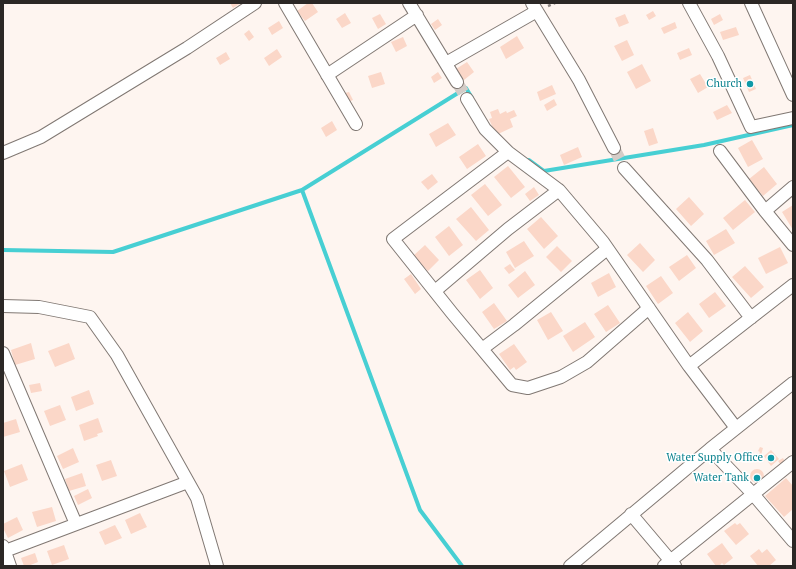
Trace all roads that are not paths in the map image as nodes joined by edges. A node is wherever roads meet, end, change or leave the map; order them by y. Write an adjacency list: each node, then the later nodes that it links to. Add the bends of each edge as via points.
1 (255, 3): 18 (street, via 187,48 40,137)
2 (285, 3): 9 (street)
3 (409, 3): 7 (street)
4 (689, 3): 13 (street, via 718,56 751,127)
5 (751, 3): 11 (street)
6 (534, 7): 8 (street); 15 (street, via 579,80)
7 (417, 15): 8 (street); 9 (street)
8 (446, 63): 10 (street)
9 (328, 75): 14 (street)
10 (456, 82)
11 (793, 95)
12 (467, 99): 17 (street, via 485,129)
13 (793, 118)
14 (356, 124)
15 (614, 148)
16 (720, 151): 22 (street)
17 (508, 152): 21 (street); 26 (street, via 393,239)
18 (3, 153)
19 (624, 168): 29 (street, via 708,260)
20 (793, 187): 22 (street)
21 (559, 190): 24 (street); 26 (street)
22 (765, 211): 23 (street)
23 (793, 245)
24 (607, 249): 28 (street); 30 (street)
25 (793, 285): 29 (street)
26 (435, 291): 30 (street)
27 (3, 306): 37 (street, via 39,307 90,317 116,356)
28 (649, 308): 30 (street, via 587,362 562,377 528,388 512,385); 32 (street)
29 (751, 318): 32 (street)
30 (482, 349)
31 (3, 353): 40 (street)
32 (689, 366): 34 (street)
33 (793, 383): 34 (street)
34 (736, 428): 35 (street)
35 (710, 449): 38 (street); 39 (street)
36 (793, 462): 38 (street)
37 (188, 482): 40 (street); 45 (street, via 198,498)
38 (753, 494): 41 (street); 43 (street)
39 (631, 514): 43 (street); 46 (street)
40 (76, 524): 42 (street)
41 (793, 542)
42 (4, 549): 44 (street)
43 (670, 564)
44 (10, 566)
45 (217, 566)
46 (570, 566)

